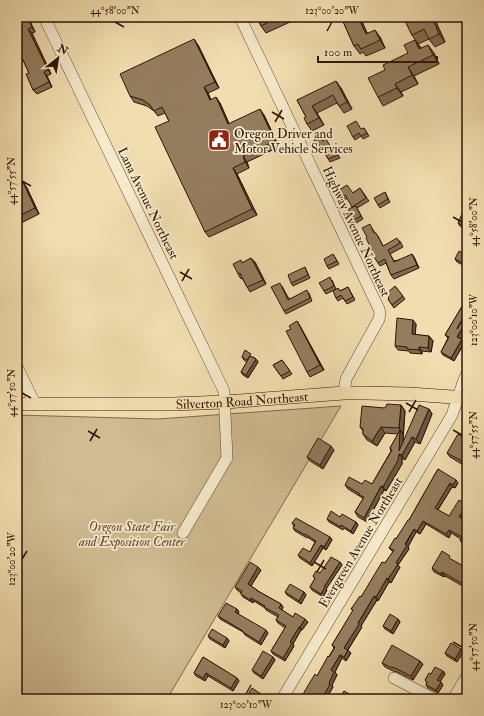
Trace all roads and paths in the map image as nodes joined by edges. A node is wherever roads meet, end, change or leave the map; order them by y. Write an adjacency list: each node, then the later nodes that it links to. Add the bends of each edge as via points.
1 (44, 17): 7 (street, Lana Avenue Northeast, via 223,389)
2 (240, 17): 5 (street, Highway Avenue Northeast, via 379,310 379,318 346,379)
3 (17, 367): 9 (street)
4 (467, 374): 6 (street, Evergreen Avenue Northeast)
5 (344, 393): 6 (main road, Silverton Road Northeast); 7 (main road, Silverton Road Northeast)
6 (463, 398): 13 (street, Evergreen Avenue Northeast)
7 (225, 402): 9 (main road, Silverton Road Northeast); 10 (street, Lana Avenue Northeast, via 227,458)
8 (17, 404): 9 (main road, Silverton Road Northeast)
9 (35, 404)
10 (183, 533)
11 (467, 676): 15 (street)
12 (394, 678): 14 (street)
13 (282, 699)
14 (434, 699)
15 (453, 699)

